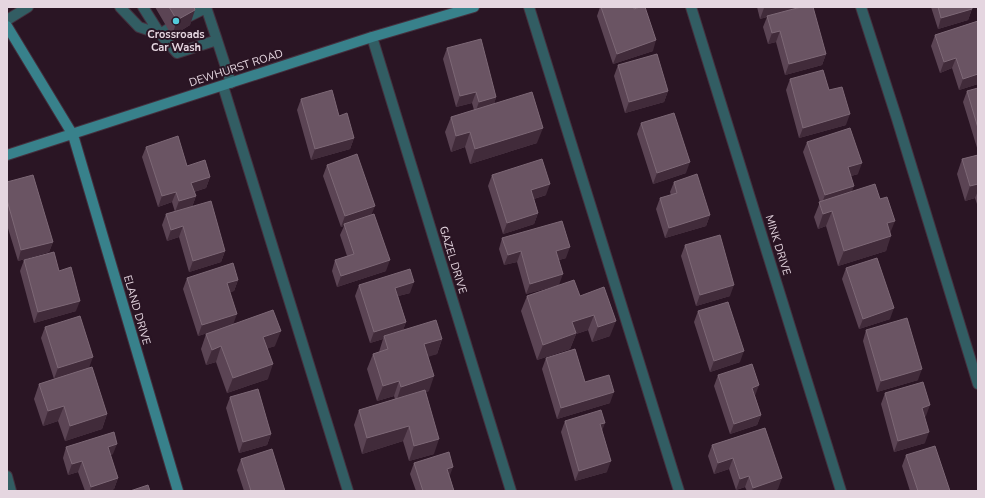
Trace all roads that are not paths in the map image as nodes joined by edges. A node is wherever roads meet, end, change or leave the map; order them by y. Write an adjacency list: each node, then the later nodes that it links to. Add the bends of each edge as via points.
1 (28, 7): 10 (street)
2 (120, 7): 12 (street, via 139,26)
3 (206, 7): 9 (street); 14 (street)
4 (474, 7): 13 (street, DEWHURST ROAD)
5 (529, 7): 24 (street)
6 (691, 7): 25 (street, MINK DRIVE)
7 (861, 7): 18 (street)
8 (150, 11): 12 (street)
9 (186, 18)
10 (7, 20)
11 (7, 26): 16 (street, ELAND DRIVE)
12 (164, 32): 14 (street, via 177,54)
13 (372, 37): 15 (street, DEWHURST ROAD); 23 (street, GAZEL DRIVE)
14 (217, 40): 15 (street)
15 (227, 84): 16 (street, DEWHURST ROAD); 22 (street)
16 (73, 135): 17 (street, DEWHURST ROAD); 21 (street, ELAND DRIVE)
17 (7, 155)
18 (978, 384)
19 (7, 476): 20 (street)
20 (12, 491)
21 (178, 491)
22 (348, 491)
23 (511, 491)
24 (679, 491)
25 (841, 491)

